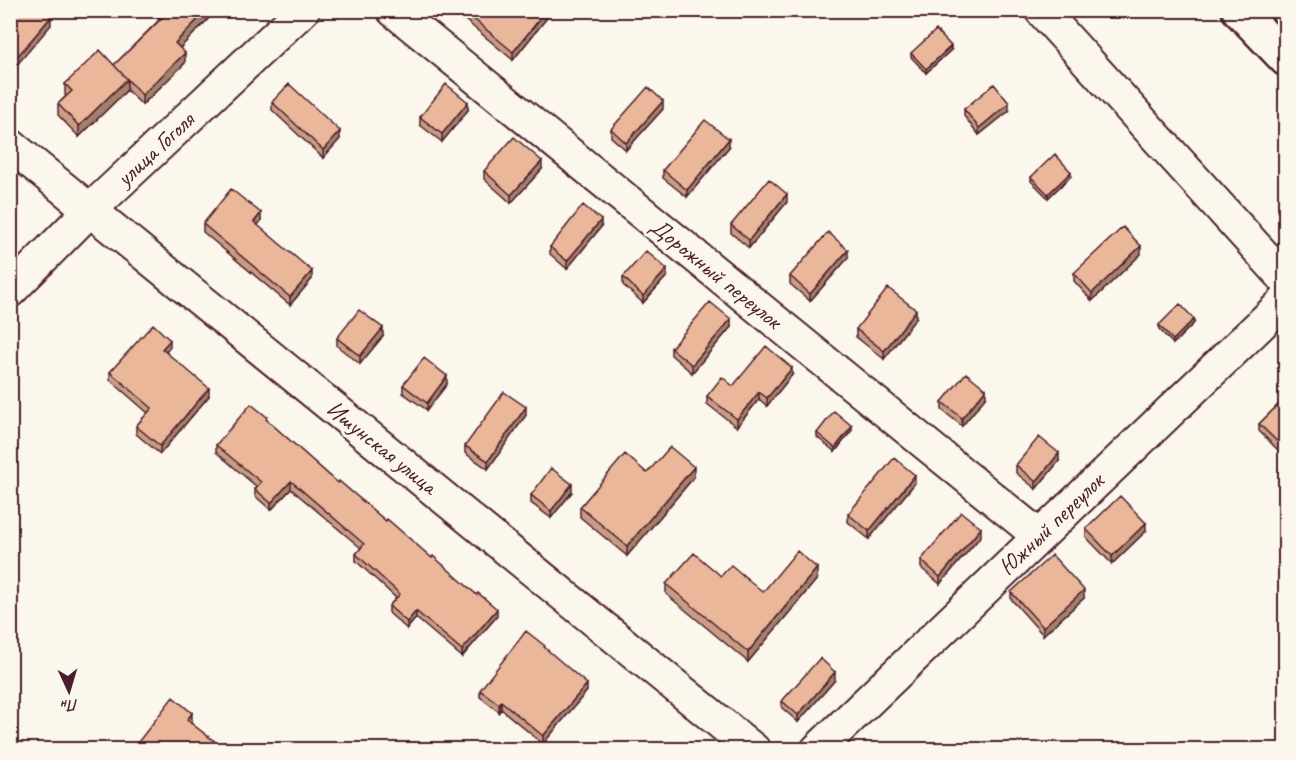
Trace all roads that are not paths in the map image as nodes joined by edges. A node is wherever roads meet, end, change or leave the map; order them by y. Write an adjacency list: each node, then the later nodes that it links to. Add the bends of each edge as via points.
1 (303, 10): 7 (street, улица Гоголя)
2 (393, 10): 11 (street, Дорожный переулок)
3 (1041, 10): 8 (street)
4 (1239, 10): 5 (highway)
5 (1286, 59)
6 (10, 145): 7 (street, Ишунская улица)
7 (90, 210): 9 (street, улица Гоголя); 12 (street, Ишунская улица)
8 (1286, 280)
9 (10, 291)
10 (1286, 300): 11 (street, Южный переулок)
11 (1039, 536): 13 (street, Южный переулок)
12 (754, 750)
13 (817, 750)

